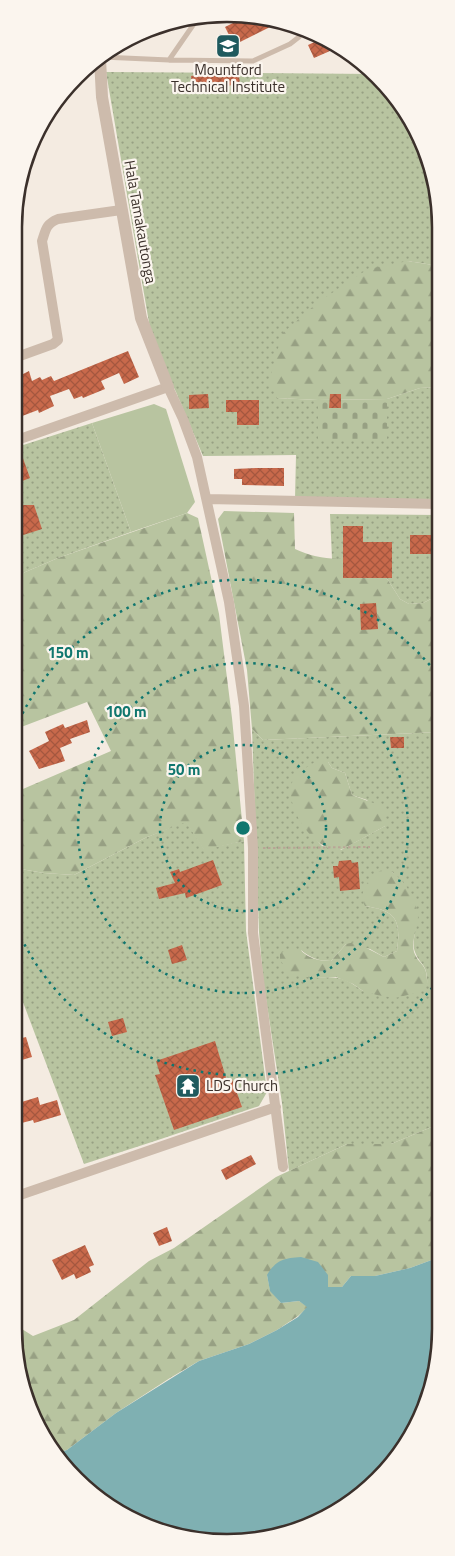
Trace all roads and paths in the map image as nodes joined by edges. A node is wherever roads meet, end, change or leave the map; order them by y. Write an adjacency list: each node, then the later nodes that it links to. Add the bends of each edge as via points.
1 (193, 25): 4 (lane)
2 (300, 36): 4 (lane, via 290,44 253,61)
3 (112, 58): 4 (lane)
4 (169, 60)
5 (101, 66): 6 (street, Hala Tamakautonga, via 102,97)
6 (122, 210): 7 (street, via 58,218 50,222 42,241 58,340); 8 (street, Hala Tamakautonga, via 141,318)
7 (22, 355)
8 (168, 387): 9 (street); 10 (street, via 197,457)
9 (22, 438)
10 (207, 499): 11 (street); 13 (street, via 229,602 244,706)
11 (432, 504)
12 (370, 847): 13 (path)
13 (253, 848): 14 (street, via 253,933)
14 (276, 1107): 15 (street); 16 (street)
15 (283, 1167)
16 (22, 1194)

